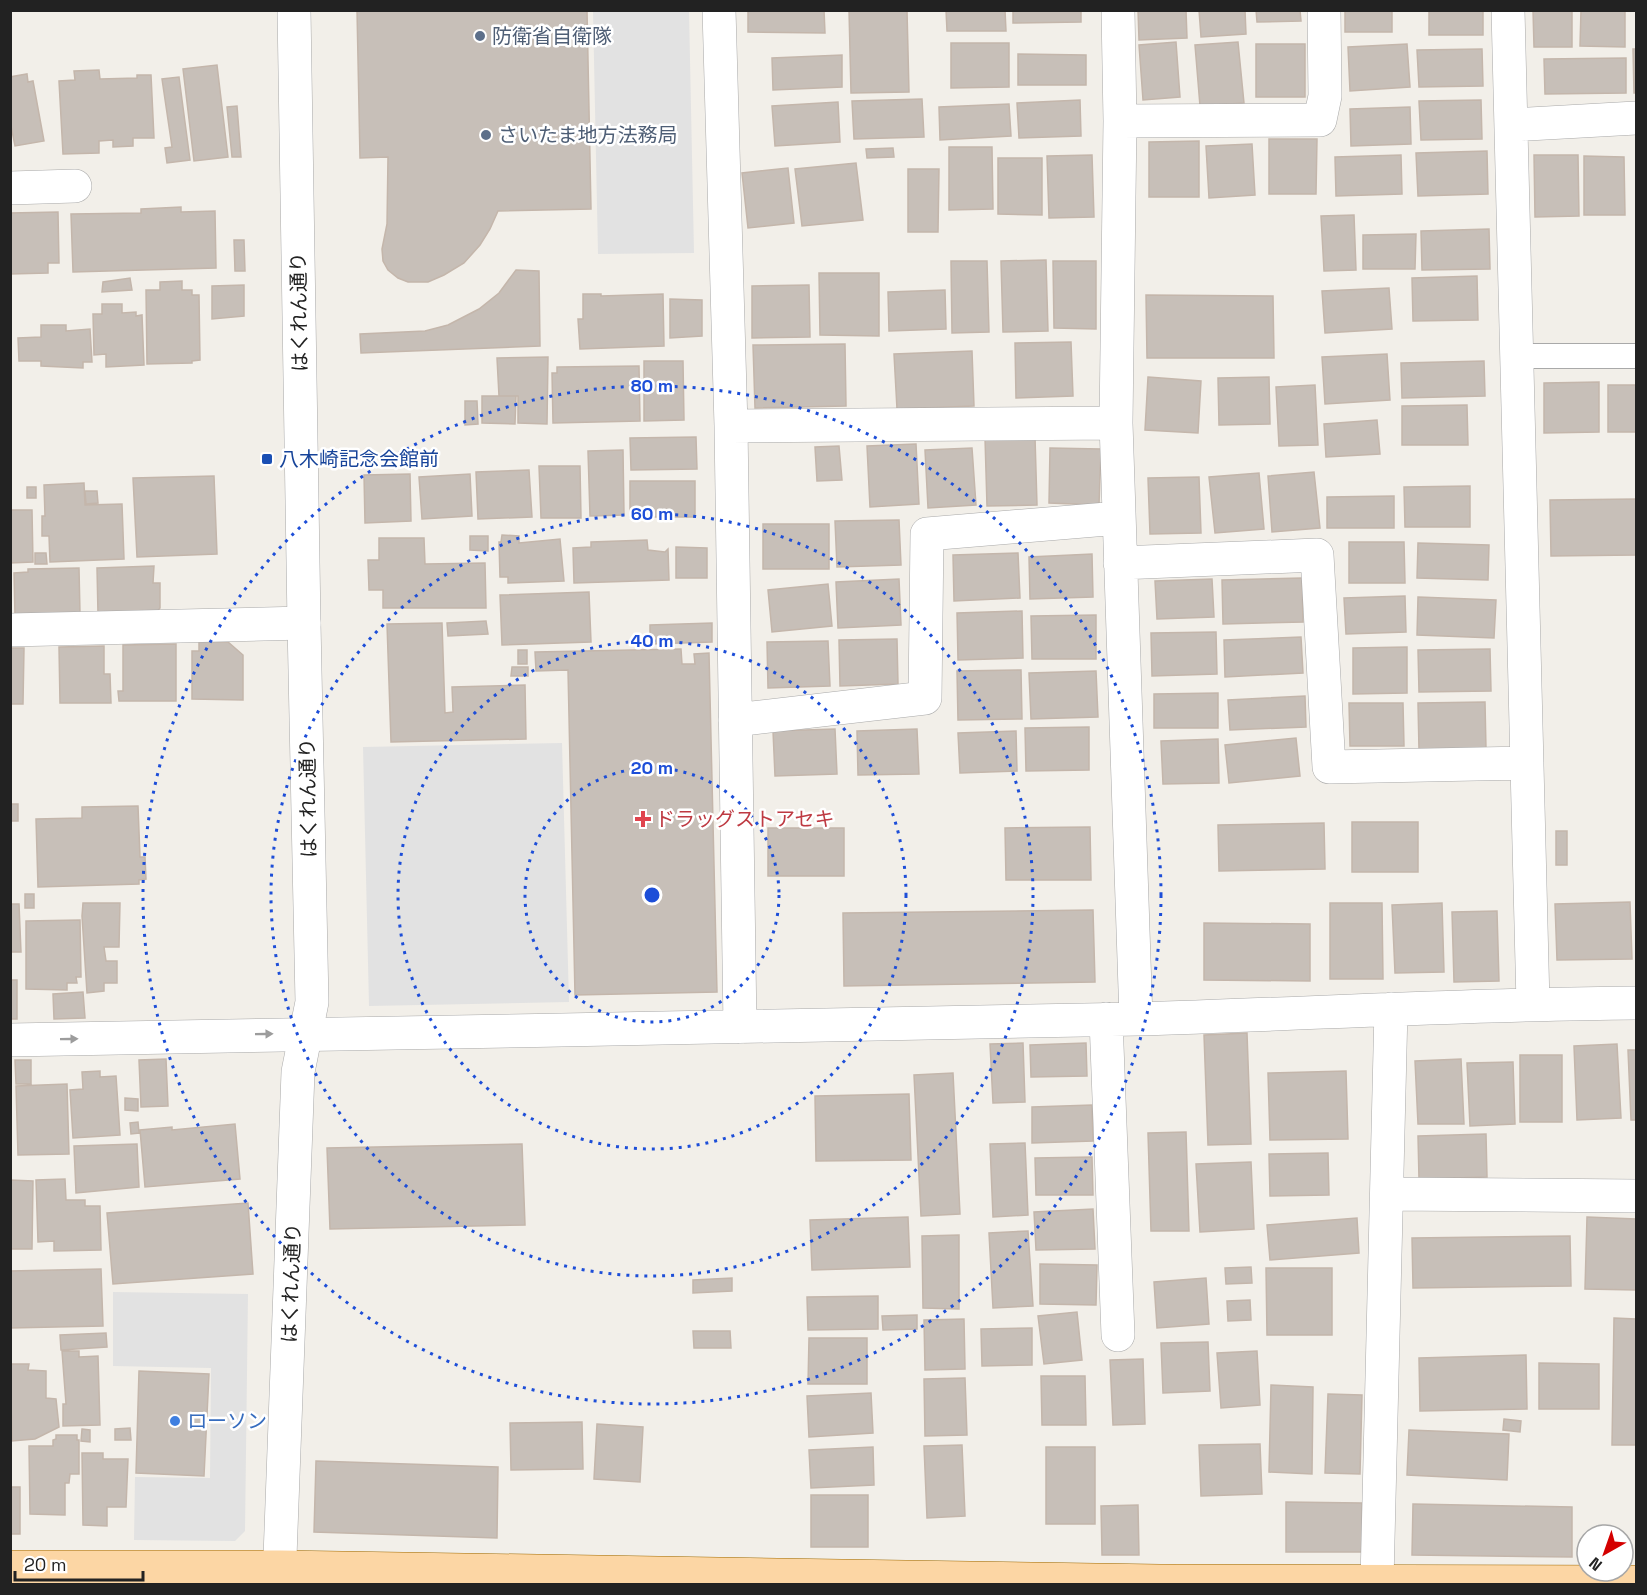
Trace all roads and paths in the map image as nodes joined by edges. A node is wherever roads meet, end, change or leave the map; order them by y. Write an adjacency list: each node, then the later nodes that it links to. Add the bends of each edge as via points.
1 (294, 10): 17 (street, はくれん通り)
2 (719, 10): 14 (street)
3 (1118, 10): 7 (street)
4 (1324, 10): 7 (street, via 1325,96 1320,120)
5 (1508, 10): 8 (street)
6 (1636, 118): 8 (street)
7 (1120, 121): 13 (street)
8 (1511, 125): 11 (street)
9 (75, 186): 10 (street)
10 (10, 188)
11 (1516, 356): 12 (lane); 20 (street)
12 (1636, 356)
13 (1116, 423): 14 (street); 15 (street)
14 (731, 426): 19 (street)
15 (1119, 518): 16 (street); 19 (street, via 927,534 924,698)
16 (1120, 563): 20 (street, via 1317,555 1329,767); 24 (street)
17 (303, 623): 18 (street); 26 (street, はくれん通り, via 312,1002)
18 (10, 630)
19 (735, 720): 25 (street)
20 (1527, 763): 22 (street)
21 (1636, 1003): 22 (street)
22 (1533, 1004): 23 (street)
23 (1391, 1009): 24 (street); 28 (street)
24 (1121, 1019): 25 (street); 30 (street)
25 (740, 1027): 26 (street)
26 (307, 1033): 27 (street, one-way to 26); 32 (street, はくれん通り, via 298,1072)
27 (10, 1040)
28 (1387, 1194): 29 (street); 33 (street)
29 (1636, 1196)
30 (1118, 1335)
31 (10, 1567): 32 (main road)
32 (280, 1576): 35 (main road)
33 (1377, 1581): 35 (main road); 36 (main road)
34 (1636, 1582): 36 (main road)
35 (1160, 1583)
36 (1442, 1583)

